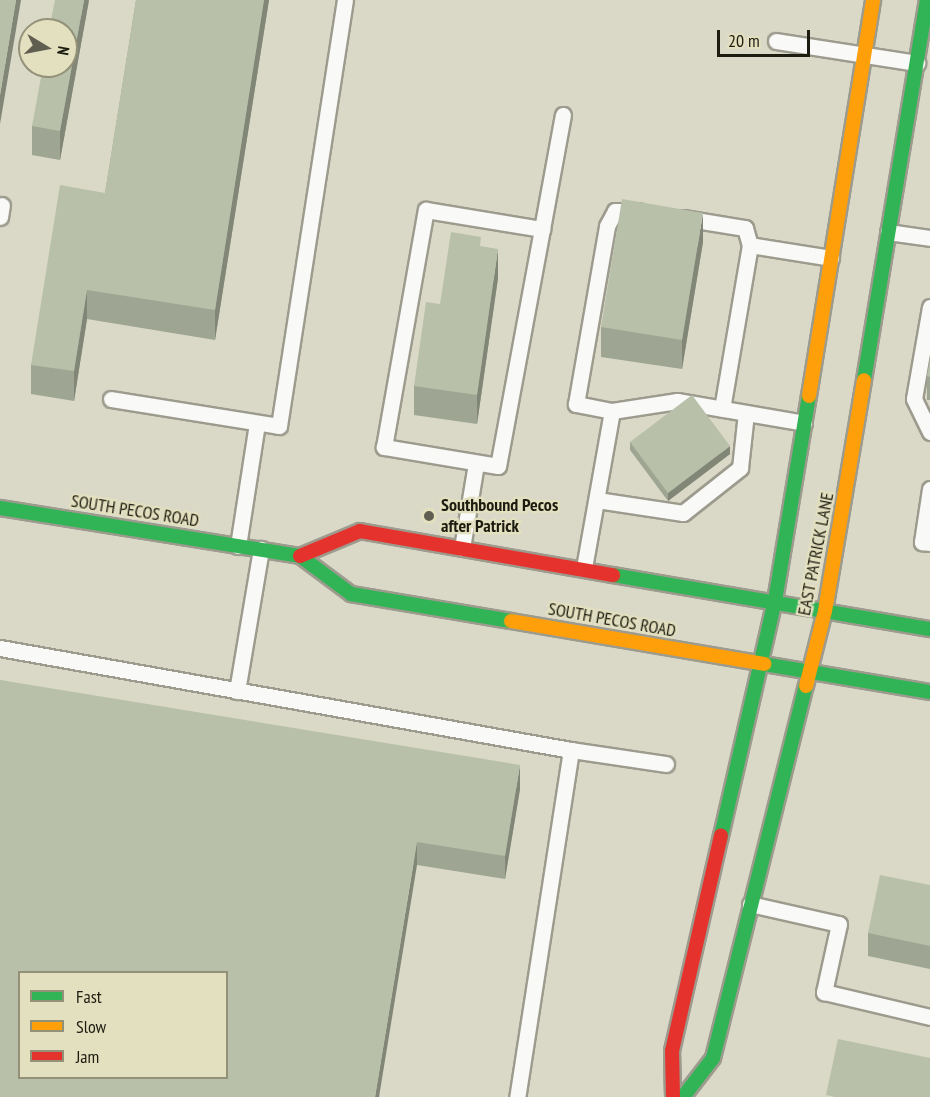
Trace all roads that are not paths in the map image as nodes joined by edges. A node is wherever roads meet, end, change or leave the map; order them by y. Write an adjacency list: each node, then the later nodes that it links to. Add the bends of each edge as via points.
1 (345, 0): 18 (lane, via 279,426)
2 (873, 0): 5 (main road, EAST PATRICK LANE)
3 (927, 0): 6 (main road, EAST PATRICK LANE)
4 (776, 41): 5 (lane)
5 (864, 55): 6 (lane); 12 (main road, EAST PATRICK LANE)
6 (916, 63): 9 (main road, EAST PATRICK LANE)
7 (563, 114): 8 (lane)
8 (542, 229): 21 (lane, via 498,466); 21 (lane, via 426,210 384,447)
9 (888, 232): 10 (lane); 32 (main road, EAST PATRICK LANE)
10 (930, 238)
11 (750, 244): 12 (lane); 15 (lane); 16 (lane, via 745,228 615,211 608,226 576,404)
12 (831, 258): 19 (main road, EAST PATRICK LANE)
13 (930, 307): 20 (lane, via 914,399)
14 (111, 399): 18 (lane)
15 (722, 409): 16 (lane, via 677,401); 17 (lane)
16 (612, 411): 23 (lane)
17 (746, 413): 19 (lane); 23 (lane, via 740,468 683,513)
18 (257, 423): 26 (lane)
19 (804, 423): 31 (main road, EAST PATRICK LANE)
20 (930, 432)
21 (476, 463): 27 (lane)
22 (930, 489): 25 (lane, via 922,542)
23 (597, 500): 30 (lane)
24 (0, 508): 26 (main road, SOUTH PECOS ROAD)
25 (930, 543)
26 (238, 546): 28 (main road, SOUTH PECOS ROAD)
27 (462, 548): 29 (main road, via 360,531); 30 (main road)
28 (261, 549): 29 (main road, SOUTH PECOS ROAD); 37 (lane)
29 (300, 556): 35 (main road, SOUTH PECOS ROAD, via 351,594)
30 (584, 568): 31 (main road)
31 (775, 601): 32 (main road); 35 (main road, EAST PATRICK LANE)
32 (825, 611): 33 (main road); 36 (main road, EAST PATRICK LANE)
33 (930, 629)
34 (0, 648): 37 (lane)
35 (762, 663): 36 (main road, SOUTH PECOS ROAD); 44 (main road, EAST PATRICK LANE, via 672,1051)
36 (810, 672): 38 (main road, SOUTH PECOS ROAD); 41 (main road, EAST PATRICK LANE)
37 (237, 691): 39 (lane)
38 (930, 692)
39 (571, 750): 40 (lane); 43 (lane)
40 (666, 764)
41 (750, 904): 42 (lane, via 839,924 824,992); 45 (main road, EAST PATRICK LANE, via 713,1058)
42 (930, 1017)
43 (517, 1097)
44 (674, 1097)
45 (683, 1097)

